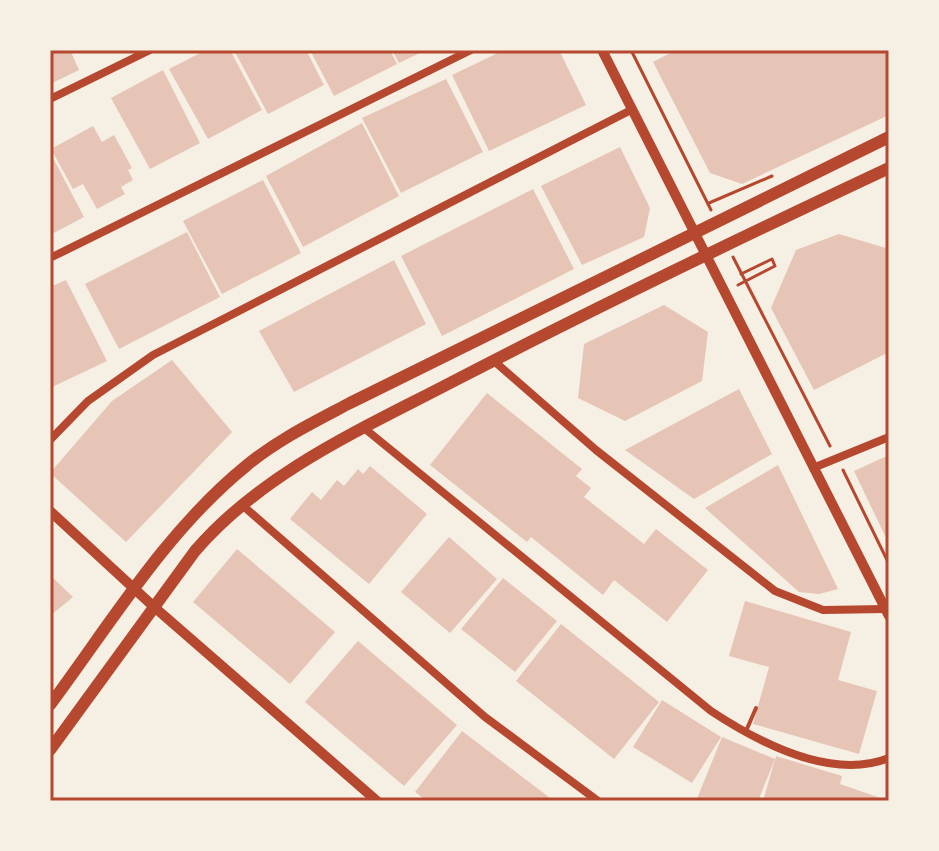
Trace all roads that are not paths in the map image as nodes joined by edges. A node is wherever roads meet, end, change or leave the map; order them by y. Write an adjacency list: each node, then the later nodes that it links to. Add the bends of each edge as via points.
1 (150, 50): 4 (street)
2 (471, 50): 10 (street)
3 (603, 50): 5 (street)
4 (50, 99)
5 (631, 110): 8 (street); 14 (street, via 153,355 88,401)
6 (889, 137): 8 (main road)
7 (889, 168): 9 (main road)
8 (693, 232): 9 (street); 18 (main road, via 270,448 201,507)
9 (706, 257): 11 (main road); 15 (street)
10 (50, 258)
11 (494, 361): 12 (main road); 20 (street, via 596,450 775,591 823,610)
12 (364, 428): 16 (main road); 23 (street, via 711,711)
13 (889, 437): 15 (street)
14 (50, 440)
15 (813, 468): 20 (street)
16 (241, 504): 19 (main road); 27 (street, via 485,717)
17 (50, 511): 18 (street)
18 (134, 589): 19 (street); 21 (main road)
19 (153, 606): 24 (main road); 26 (street)
20 (887, 613)
21 (50, 705)
22 (756, 708): 23 (lane)
23 (745, 733): 25 (street, via 846,766)
24 (50, 750)
25 (889, 758)
26 (377, 801)
27 (598, 801)

